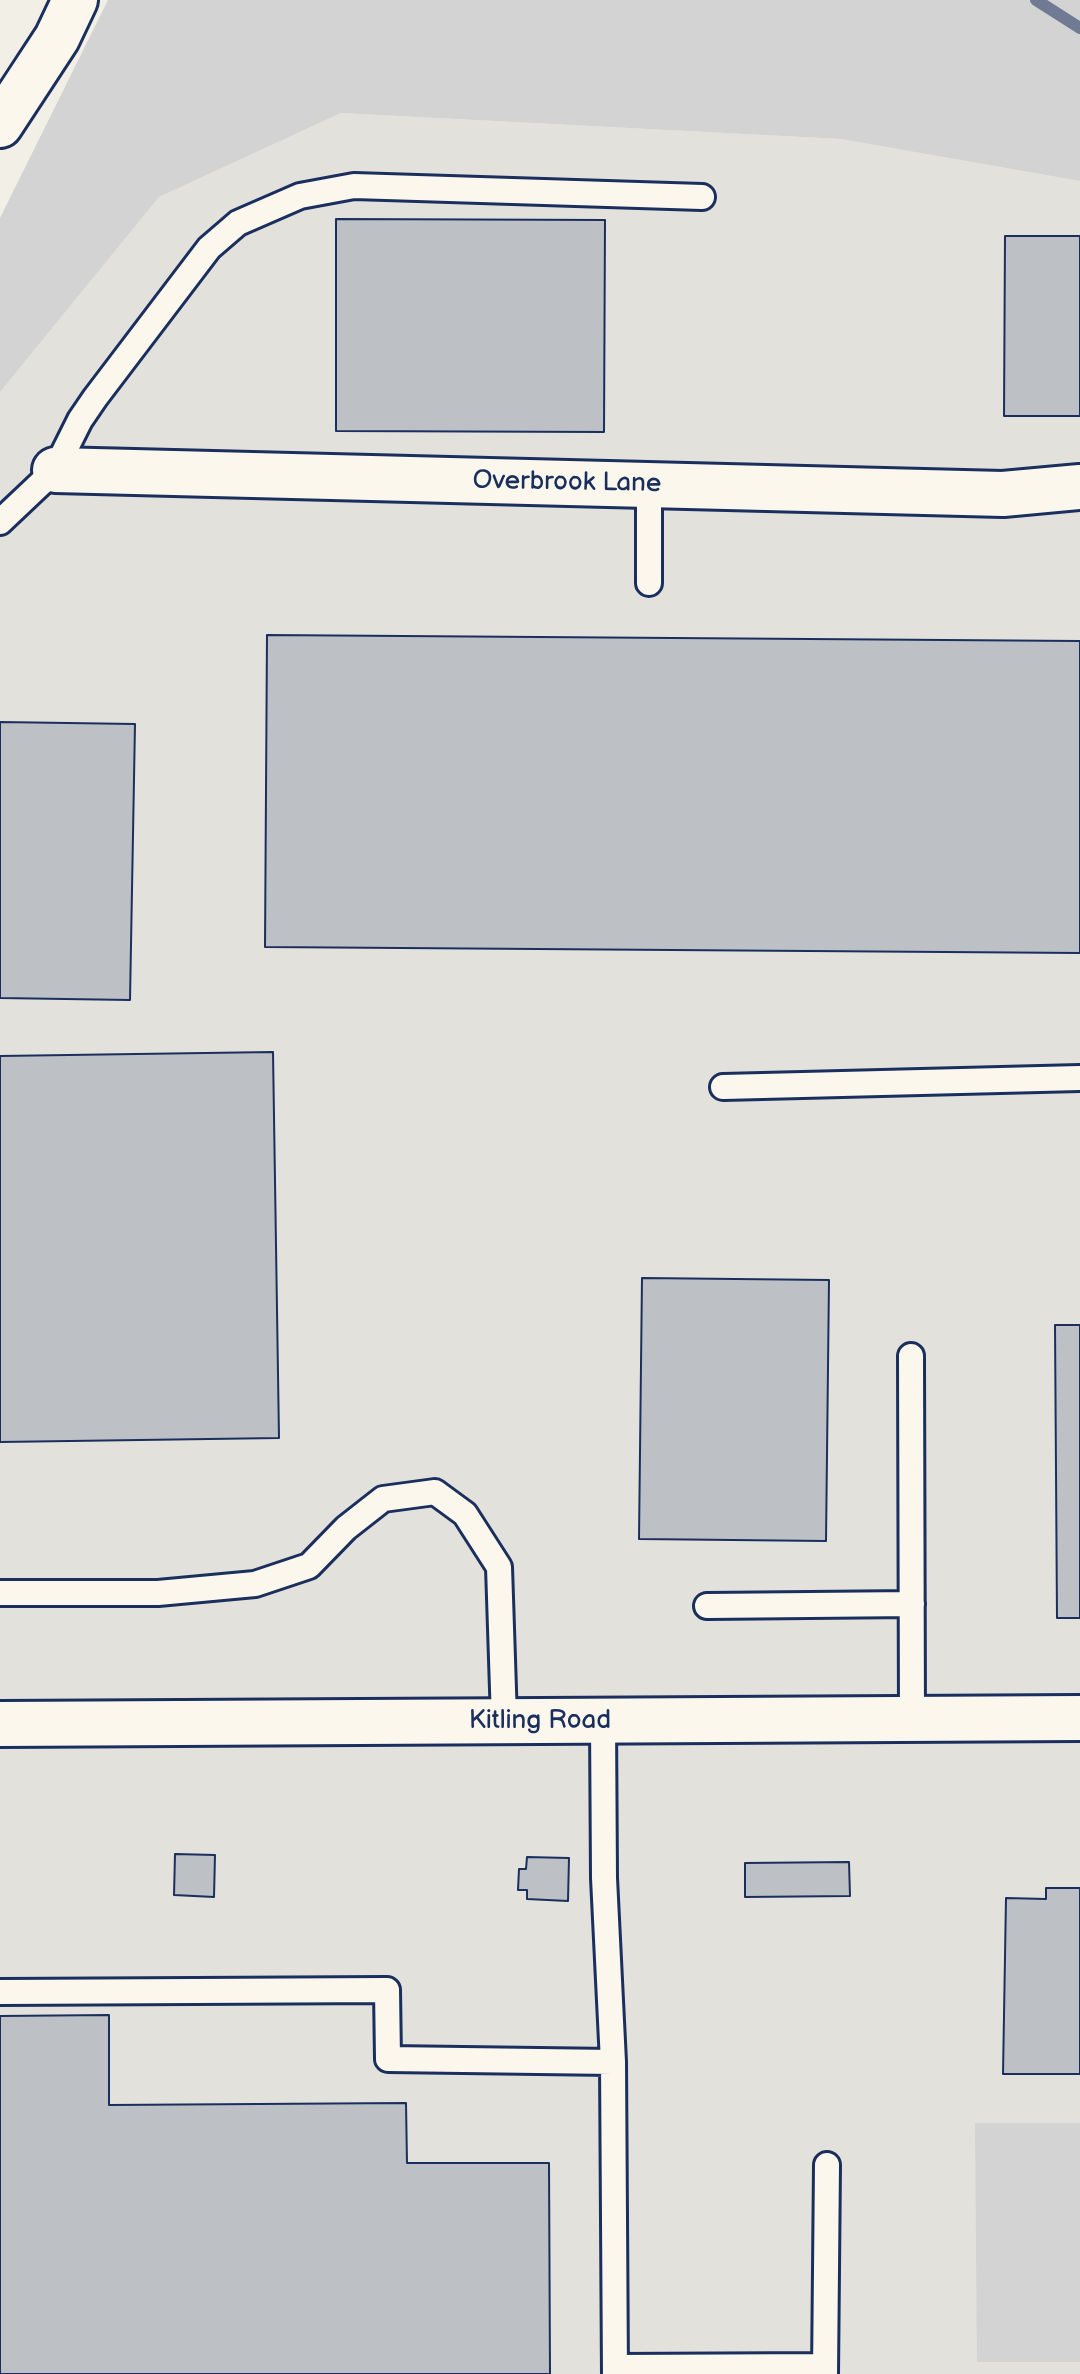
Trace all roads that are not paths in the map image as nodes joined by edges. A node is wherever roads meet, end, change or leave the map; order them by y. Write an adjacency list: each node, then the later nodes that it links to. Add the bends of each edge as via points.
1 (75, 0): 2 (street, via 57,38)
2 (0, 125)
3 (702, 197): 4 (lane, via 354,186 300,196 238,223 209,248 95,398)
4 (55, 470): 5 (street, Overbrook Lane); 7 (lane)
5 (649, 485): 6 (street, Overbrook Lane, via 1003,494); 8 (lane)
6 (1080, 487)
7 (0, 522)
8 (649, 583)
9 (1080, 1078): 10 (lane)
10 (723, 1087)
11 (911, 1356): 13 (lane)
12 (0, 1593): 17 (lane, via 158,1593 255,1584 309,1566 383,1499 435,1492 465,1514 499,1567)
13 (912, 1604): 14 (lane); 16 (lane)
14 (707, 1606)
15 (1080, 1718): 16 (street, Kitling Road)
16 (912, 1719): 18 (street, Kitling Road)
17 (504, 1720): 18 (street, Kitling Road); 19 (street, Kitling Road)
18 (603, 1721): 21 (lane)
19 (0, 1724)
20 (0, 1992): 21 (lane, via 387,1990 388,2059)
21 (613, 2062): 23 (lane)
22 (827, 2165): 24 (lane)
23 (615, 2370): 24 (lane)
24 (825, 2370)

